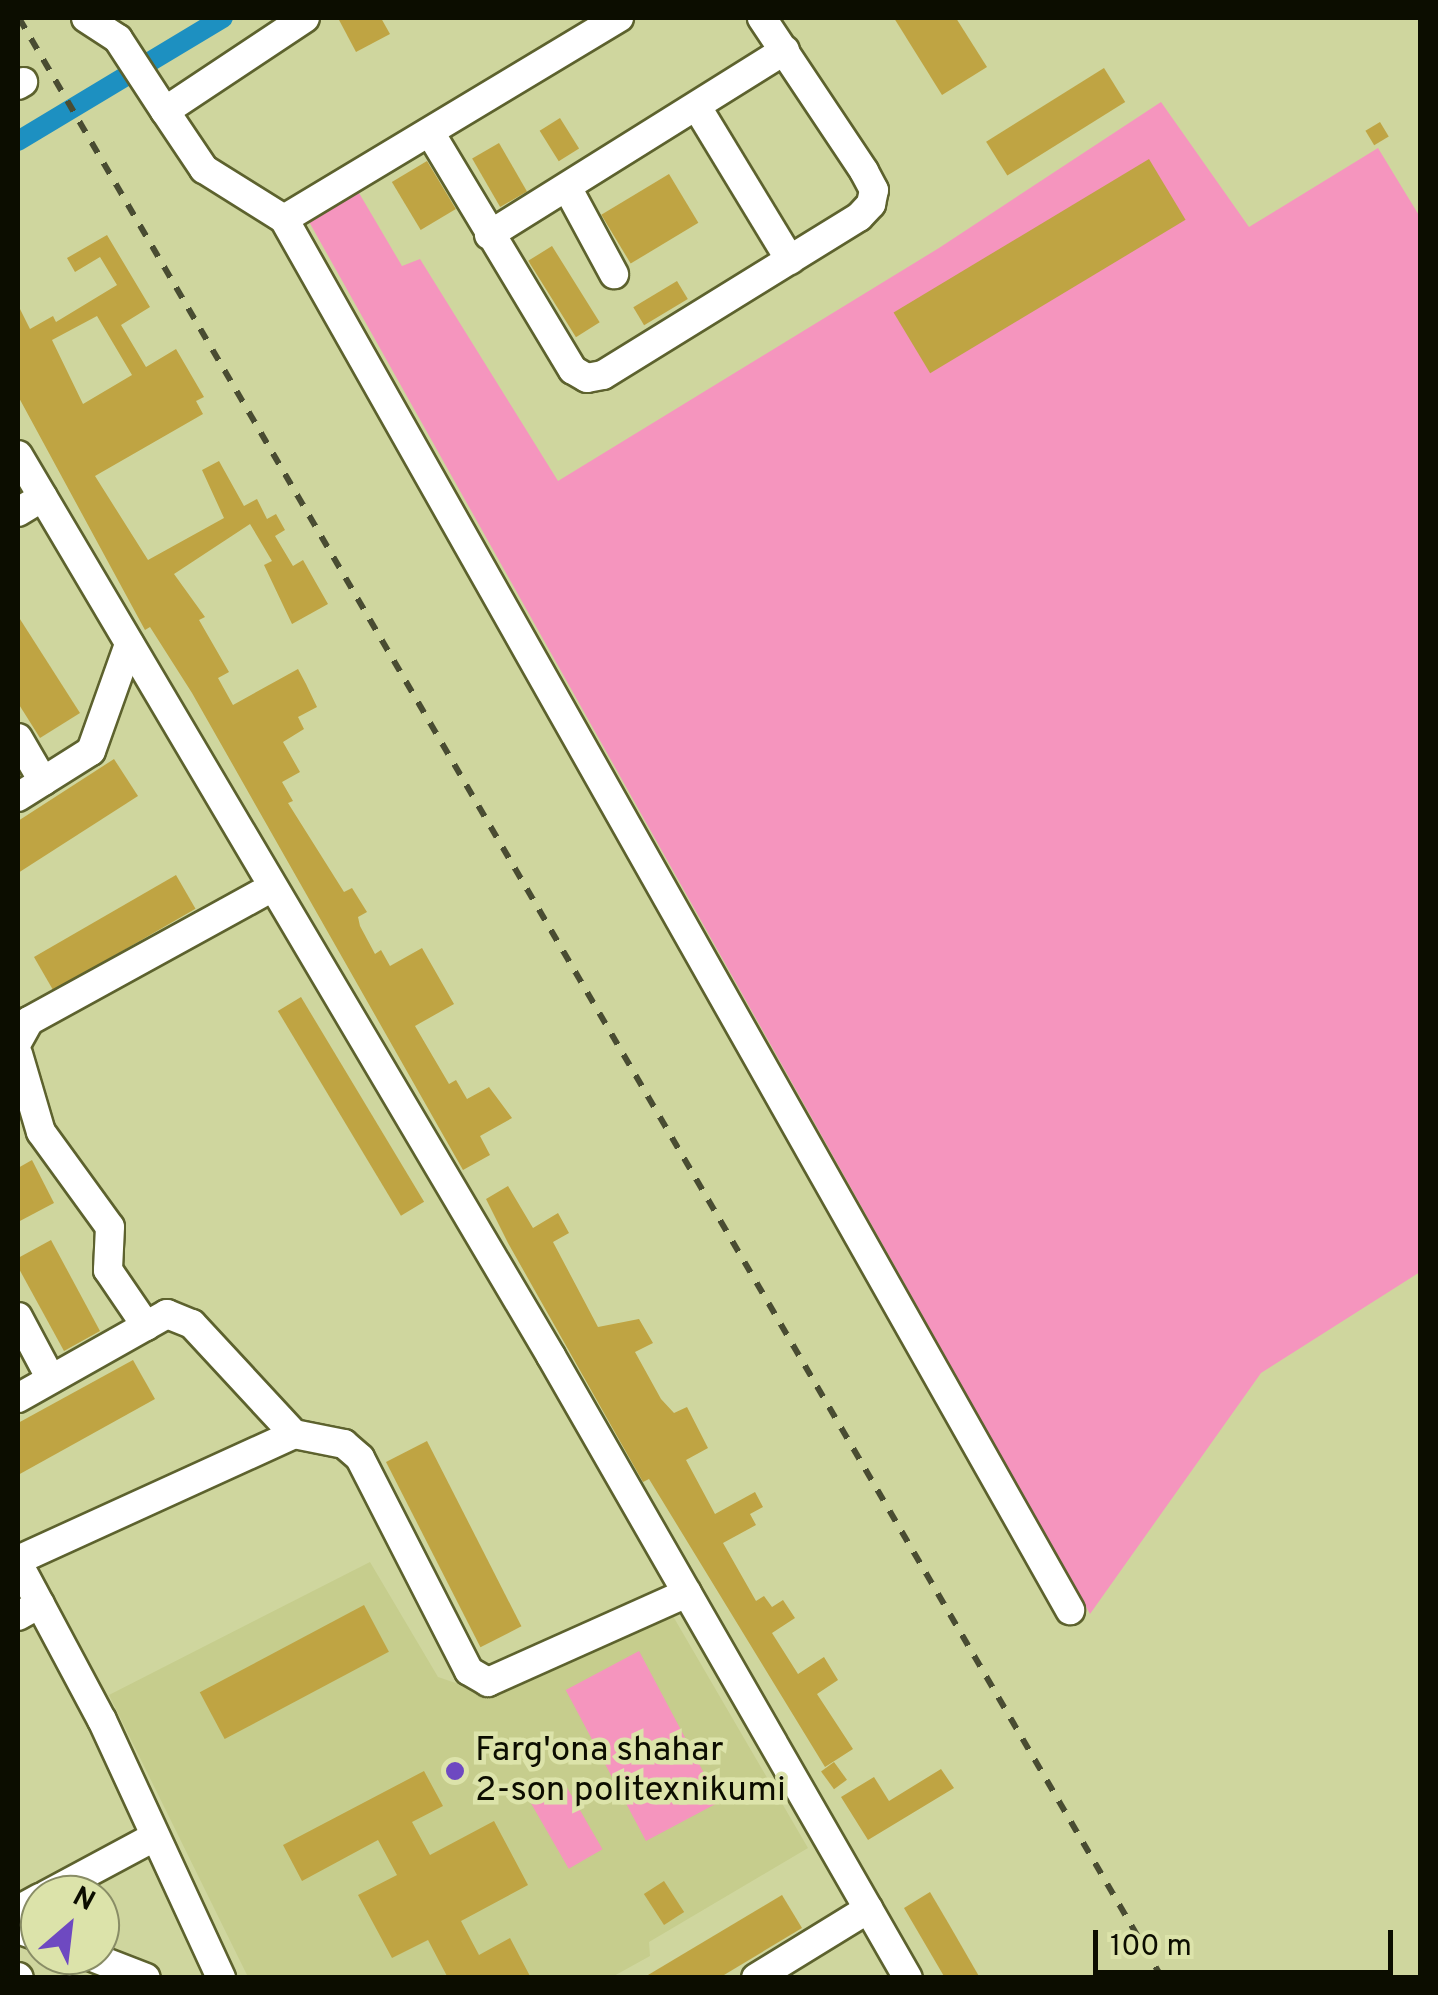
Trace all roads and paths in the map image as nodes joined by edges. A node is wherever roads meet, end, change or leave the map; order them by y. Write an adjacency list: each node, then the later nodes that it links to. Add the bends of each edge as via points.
1 (305, 18): 7 (street)
2 (619, 18): 8 (street)
3 (762, 18): 5 (street)
4 (93, 20): 7 (street, via 118,39)
5 (784, 50): 6 (street); 12 (street, via 874,190 859,217)
6 (697, 107): 9 (street); 12 (street)
7 (165, 110): 10 (street, via 204,169)
8 (431, 134): 10 (street); 11 (street)
9 (568, 189): 11 (street); 13 (street)
10 (284, 219): 33 (street)
11 (489, 235): 12 (street, via 572,370 587,378)
12 (790, 260)
13 (614, 274)
14 (18, 455): 15 (street)
15 (43, 498): 16 (street); 17 (street)
16 (18, 512)
17 (130, 644): 19 (street, via 91,751); 21 (street)
18 (18, 738): 19 (street)
19 (43, 780): 20 (street)
20 (18, 797)
21 (273, 887): 22 (street, via 29,1021); 31 (street)
22 (18, 1041)
23 (18, 1054): 24 (street)
24 (29, 1139): 26 (street, via 110,1227 108,1270)
25 (18, 1317): 27 (street)
26 (146, 1326): 27 (street); 29 (street, via 167,1314 192,1324)
27 (51, 1379): 28 (street)
28 (18, 1398)
29 (294, 1434): 30 (street); 31 (street, via 344,1444 360,1458 469,1671 488,1682)
30 (18, 1561): 32 (street)
31 (687, 1593): 36 (street)
32 (29, 1610): 34 (street)
33 (1070, 1610)
34 (154, 1837): 35 (street); 40 (street)
35 (83, 1875)
36 (868, 1909): 38 (street); 41 (street)
37 (120, 1968): 39 (street)
38 (758, 1977)
39 (146, 1978)
40 (222, 1978)
41 (908, 1978)

